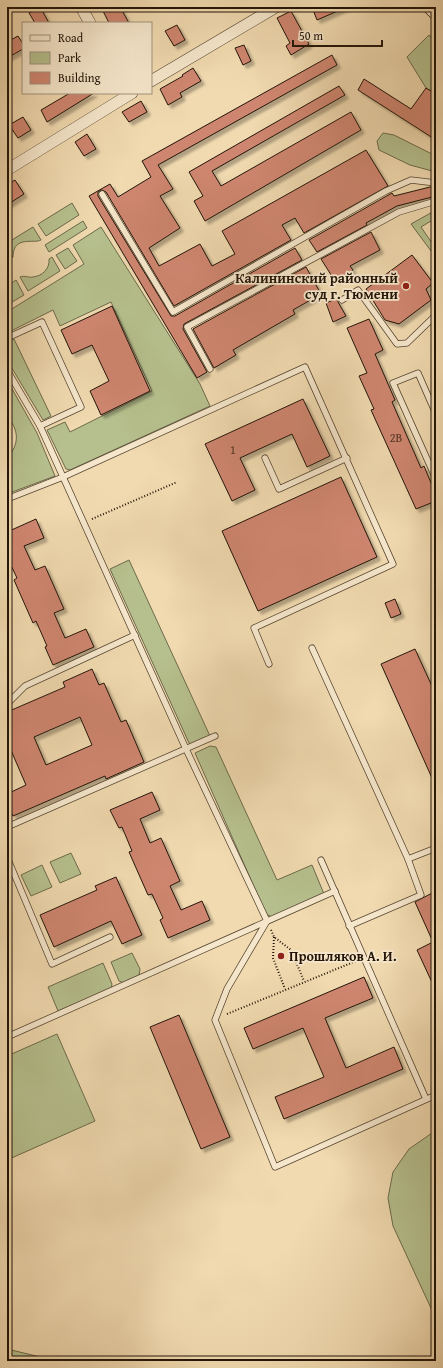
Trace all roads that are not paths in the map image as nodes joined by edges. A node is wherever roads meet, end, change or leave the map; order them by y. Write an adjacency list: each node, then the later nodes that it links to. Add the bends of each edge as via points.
1 (81, 7): 5 (street)
2 (276, 7): 6 (street)
3 (431, 7): 4 (street)
4 (436, 12)
5 (89, 22)
6 (152, 80)
7 (129, 94): 8 (street)
8 (7, 170)
9 (436, 182): 10 (lane, via 411,180 386,191 173,312)
10 (102, 194)
11 (436, 201): 15 (lane, via 399,212 187,326)
12 (342, 300): 13 (lane, via 358,290 397,344 407,343)
13 (436, 315)
14 (7, 338): 18 (lane, via 42,322 81,407)
15 (210, 369)
16 (7, 370): 18 (lane)
17 (436, 414): 22 (lane, via 418,373 393,383)
18 (40, 426): 21 (lane)
19 (265, 458): 20 (lane, via 280,489)
20 (347, 458): 21 (lane, via 305,367); 26 (lane, via 393,564 254,628)
21 (63, 477): 23 (lane); 24 (lane)
22 (436, 480)
23 (7, 499)
24 (135, 635): 27 (lane, via 25,686); 29 (lane)
25 (312, 648): 33 (lane)
26 (270, 664)
27 (7, 704)
28 (215, 736): 29 (lane)
29 (186, 749): 30 (lane); 36 (lane)
30 (7, 827)
31 (436, 848): 33 (lane)
32 (7, 856): 38 (lane, via 52,964)
33 (408, 859): 37 (lane, via 421,895)
34 (321, 860): 35 (lane)
35 (335, 891): 36 (lane); 37 (lane)
36 (267, 921): 39 (lane); 41 (lane, via 227,989 215,1020 276,1167)
37 (350, 926): 41 (lane)
38 (110, 937)
39 (7, 1037)
40 (436, 1095): 41 (lane)
41 (426, 1099)

